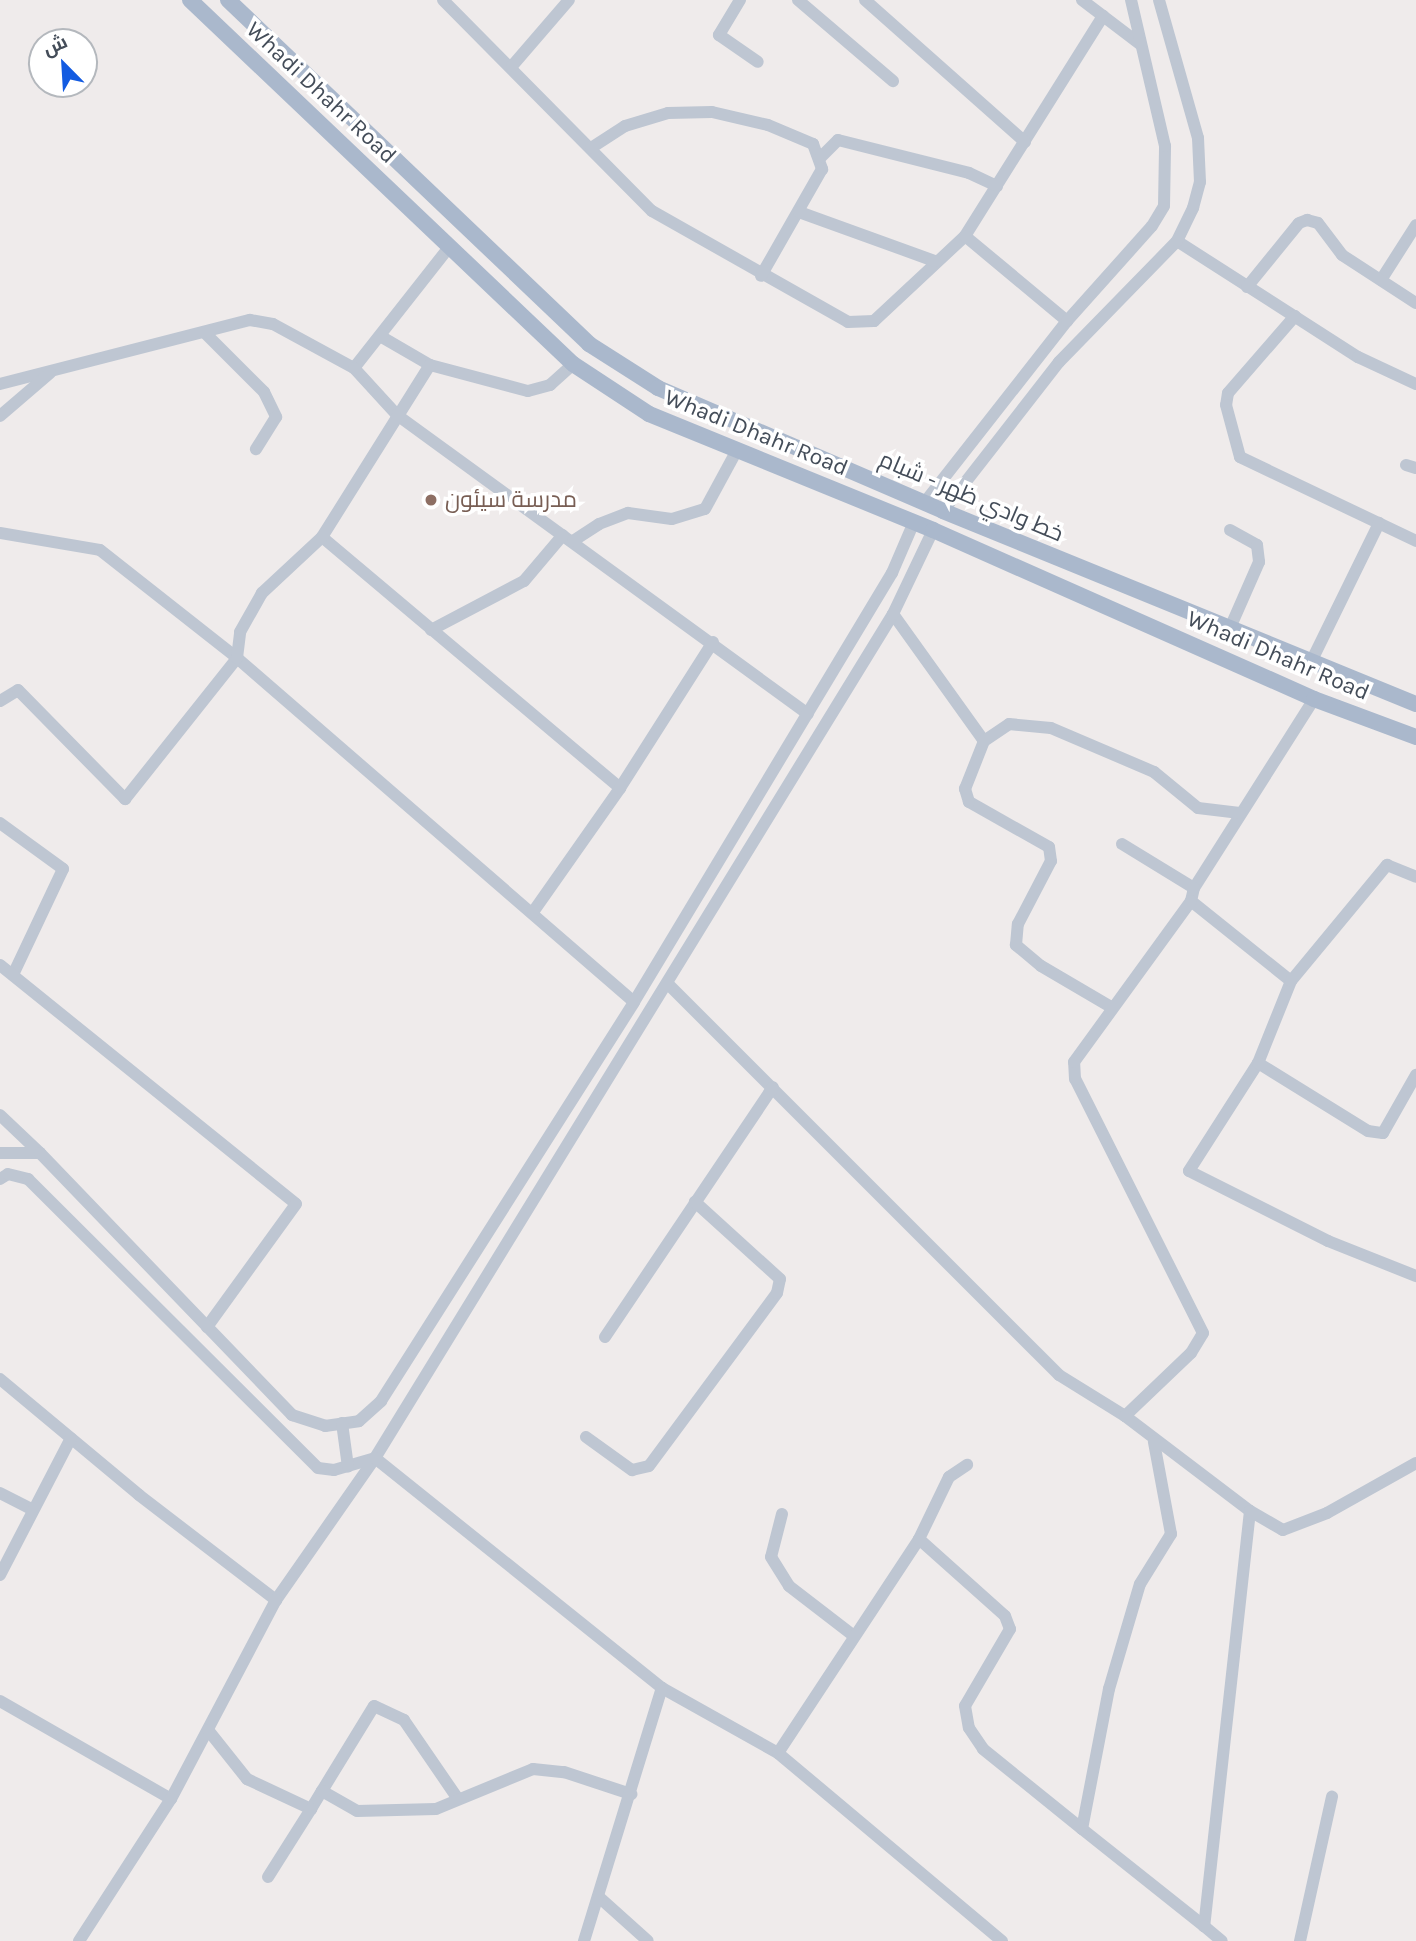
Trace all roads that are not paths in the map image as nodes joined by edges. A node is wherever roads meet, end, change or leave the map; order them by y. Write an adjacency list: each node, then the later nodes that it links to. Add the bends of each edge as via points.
1 (190, 0): 24 (main road, Whadi Dhahr Road)
2 (229, 0): 44 (main road, خط وادي ظهر - شبام, via 589,344 658,388)
3 (443, 0): 14 (street)
4 (569, 0): 14 (street)
5 (740, 0): 13 (street, via 719,35)
6 (798, 0): 15 (street)
7 (865, 0): 16 (street)
8 (1082, 0): 11 (street)
9 (1131, 0): 12 (street)
10 (1159, 0): 23 (street, via 1198,138 1200,182)
11 (1103, 16): 12 (street); 16 (street)
12 (1141, 45): 31 (street, via 1165,146 1164,206)
13 (758, 62)
14 (512, 66): 17 (street)
15 (893, 81)
16 (1025, 142): 19 (street)
17 (591, 148): 18 (street, via 625,125 668,113 712,112 768,125 813,144); 26 (street, via 652,211)
18 (821, 158): 19 (street, via 838,140 970,173); 20 (street, via 822,169)
19 (997, 186): 22 (street)
20 (799, 212): 25 (street); 26 (street)
21 (1416, 225): 27 (street)
22 (965, 236): 25 (street); 31 (street)
23 (1177, 241): 28 (street); 45 (street, via 1059,362)
24 (450, 246): 33 (street); 34 (main road, Whadi Dhahr Road)
25 (934, 261): 26 (street, via 874,321 848,322)
26 (761, 276)
27 (1381, 280): 28 (street, via 1342,255 1318,223 1307,220 1299,223); 29 (street)
28 (1247, 286): 30 (street)
29 (1416, 303)
30 (1295, 316): 39 (street, via 1358,357); 47 (street, via 1228,393 1226,405 1240,457)
31 (1067, 321): 44 (street)
32 (204, 332): 36 (street, via 264,321); 37 (street); 42 (street, via 264,392 276,417)
33 (380, 336): 35 (street); 36 (street)
34 (573, 364): 35 (street, via 550,385 528,391); 43 (main road, Whadi Dhahr Road, via 649,414)
35 (430, 365): 40 (street)
36 (354, 368): 40 (street)
37 (55, 369): 38 (street); 41 (street)
38 (0, 384)
39 (1416, 384)
40 (397, 415): 51 (street); 52 (street)
41 (0, 416)
42 (256, 449)
43 (737, 450): 46 (main road, Whadi Dhahr Road); 52 (street, via 705,509 672,519 628,513)
44 (925, 502): 45 (main road, خط وادي ظهر - شبام); 46 (main road)
45 (943, 511): 48 (main road); 55 (main road, خط وادي ظهر - شبام)
46 (914, 522): 48 (main road, Whadi Dhahr Road); 63 (street, via 892,572)
47 (1379, 523): 53 (street); 59 (street)
48 (933, 530): 54 (street); 60 (main road, Whadi Dhahr Road)
49 (1230, 530): 55 (street, via 1256,545 1259,562)
50 (0, 533): 58 (street, via 100,550)
51 (322, 537): 56 (street); 58 (street, via 262,593 240,632)
52 (568, 538): 56 (street, via 524,581); 57 (street)
53 (1416, 541)
54 (894, 614): 65 (street); 76 (street)
55 (1230, 628): 59 (main road, خط وادي ظهر - شبام)
56 (431, 630): 66 (street)
57 (713, 642): 63 (street); 66 (street)
58 (237, 658): 61 (street, via 125,799 18,690); 72 (street)
59 (1311, 662): 62 (main road, خط وادي ظهر - شبام)
60 (1314, 699): 64 (main road, Whadi Dhahr Road); 67 (street)
61 (0, 701)
62 (1416, 704)
63 (808, 714): 77 (street)
64 (1416, 737)
65 (984, 741): 67 (street, via 1009,724 1051,728 1154,772 1198,808); 78 (street, via 965,789 969,802 1049,847 1051,861 1018,925 1016,945 1041,966)
66 (620, 788): 72 (street)
67 (1240, 813): 71 (street)
68 (0, 823): 74 (street, via 63,869)
69 (1122, 844): 71 (street)
70 (1416, 877): 75 (street, via 1387,865)
71 (1193, 895): 75 (street); 78 (street)
72 (533, 912): 77 (street)
73 (0, 965): 74 (street)
74 (13, 975): 88 (street, via 296,1204)
75 (1292, 981): 79 (street)
76 (669, 985): 81 (street); 96 (street)
77 (634, 1002): 92 (street, via 381,1401 359,1421)
78 (1111, 1007): 91 (street, via 1074,1062 1075,1079 1203,1333 1191,1353)
79 (1258, 1063): 80 (street, via 1368,1131 1383,1133); 87 (street, via 1189,1171 1328,1241)
80 (1416, 1075)
81 (773, 1087): 86 (street); 91 (street, via 1059,1375)
82 (0, 1115): 83 (street)
83 (40, 1153): 84 (street); 88 (street)
84 (0, 1154): 85 (street)
85 (4, 1177): 99 (street, via 28,1179 289,1444 318,1468)
86 (695, 1202): 89 (street); 93 (street, via 780,1279 777,1293 649,1466 632,1470)
87 (1416, 1276)
88 (207, 1327): 92 (street, via 292,1415 325,1426)
89 (605, 1336)
90 (0, 1379): 94 (street)
91 (1125, 1416): 95 (street)
92 (342, 1423): 99 (street)
93 (586, 1437)
94 (71, 1438): 101 (street); 106 (street)
95 (1154, 1442): 102 (street); 118 (street, via 1171,1534 1140,1584 1109,1689)
96 (375, 1458): 99 (street); 106 (street); 108 (street)
97 (1416, 1463): 102 (street, via 1327,1513 1283,1530)
98 (967, 1465): 104 (street, via 948,1477)
99 (348, 1467)
100 (0, 1493): 101 (street)
101 (32, 1509): 105 (street)
102 (1250, 1511): 121 (street)
103 (782, 1514): 107 (street, via 771,1557 789,1586)
104 (919, 1539): 107 (street); 118 (street, via 1006,1616 1010,1629 965,1706 969,1728 983,1749)
105 (0, 1575)
106 (276, 1600): 110 (street)
107 (855, 1636): 111 (street)
108 (662, 1688): 111 (street); 113 (street)
109 (0, 1701): 115 (street)
110 (208, 1730): 115 (street); 117 (street, via 247,1779)
111 (778, 1753): 125 (street)
112 (322, 1791): 116 (street, via 357,1811 436,1809); 116 (street, via 374,1706 404,1720); 117 (street)
113 (631, 1794): 116 (street, via 564,1772 533,1769); 120 (street)
114 (1332, 1797): 127 (street)
115 (172, 1799): 122 (street)
116 (458, 1799)
117 (311, 1809): 119 (street)
118 (1082, 1829): 121 (street)
119 (268, 1877)
120 (600, 1898): 123 (street); 124 (street)
121 (1204, 1926): 126 (street)
122 (79, 1941)
123 (584, 1941)
124 (648, 1941)
125 (1002, 1941)
126 (1223, 1941)
127 (1300, 1941)

